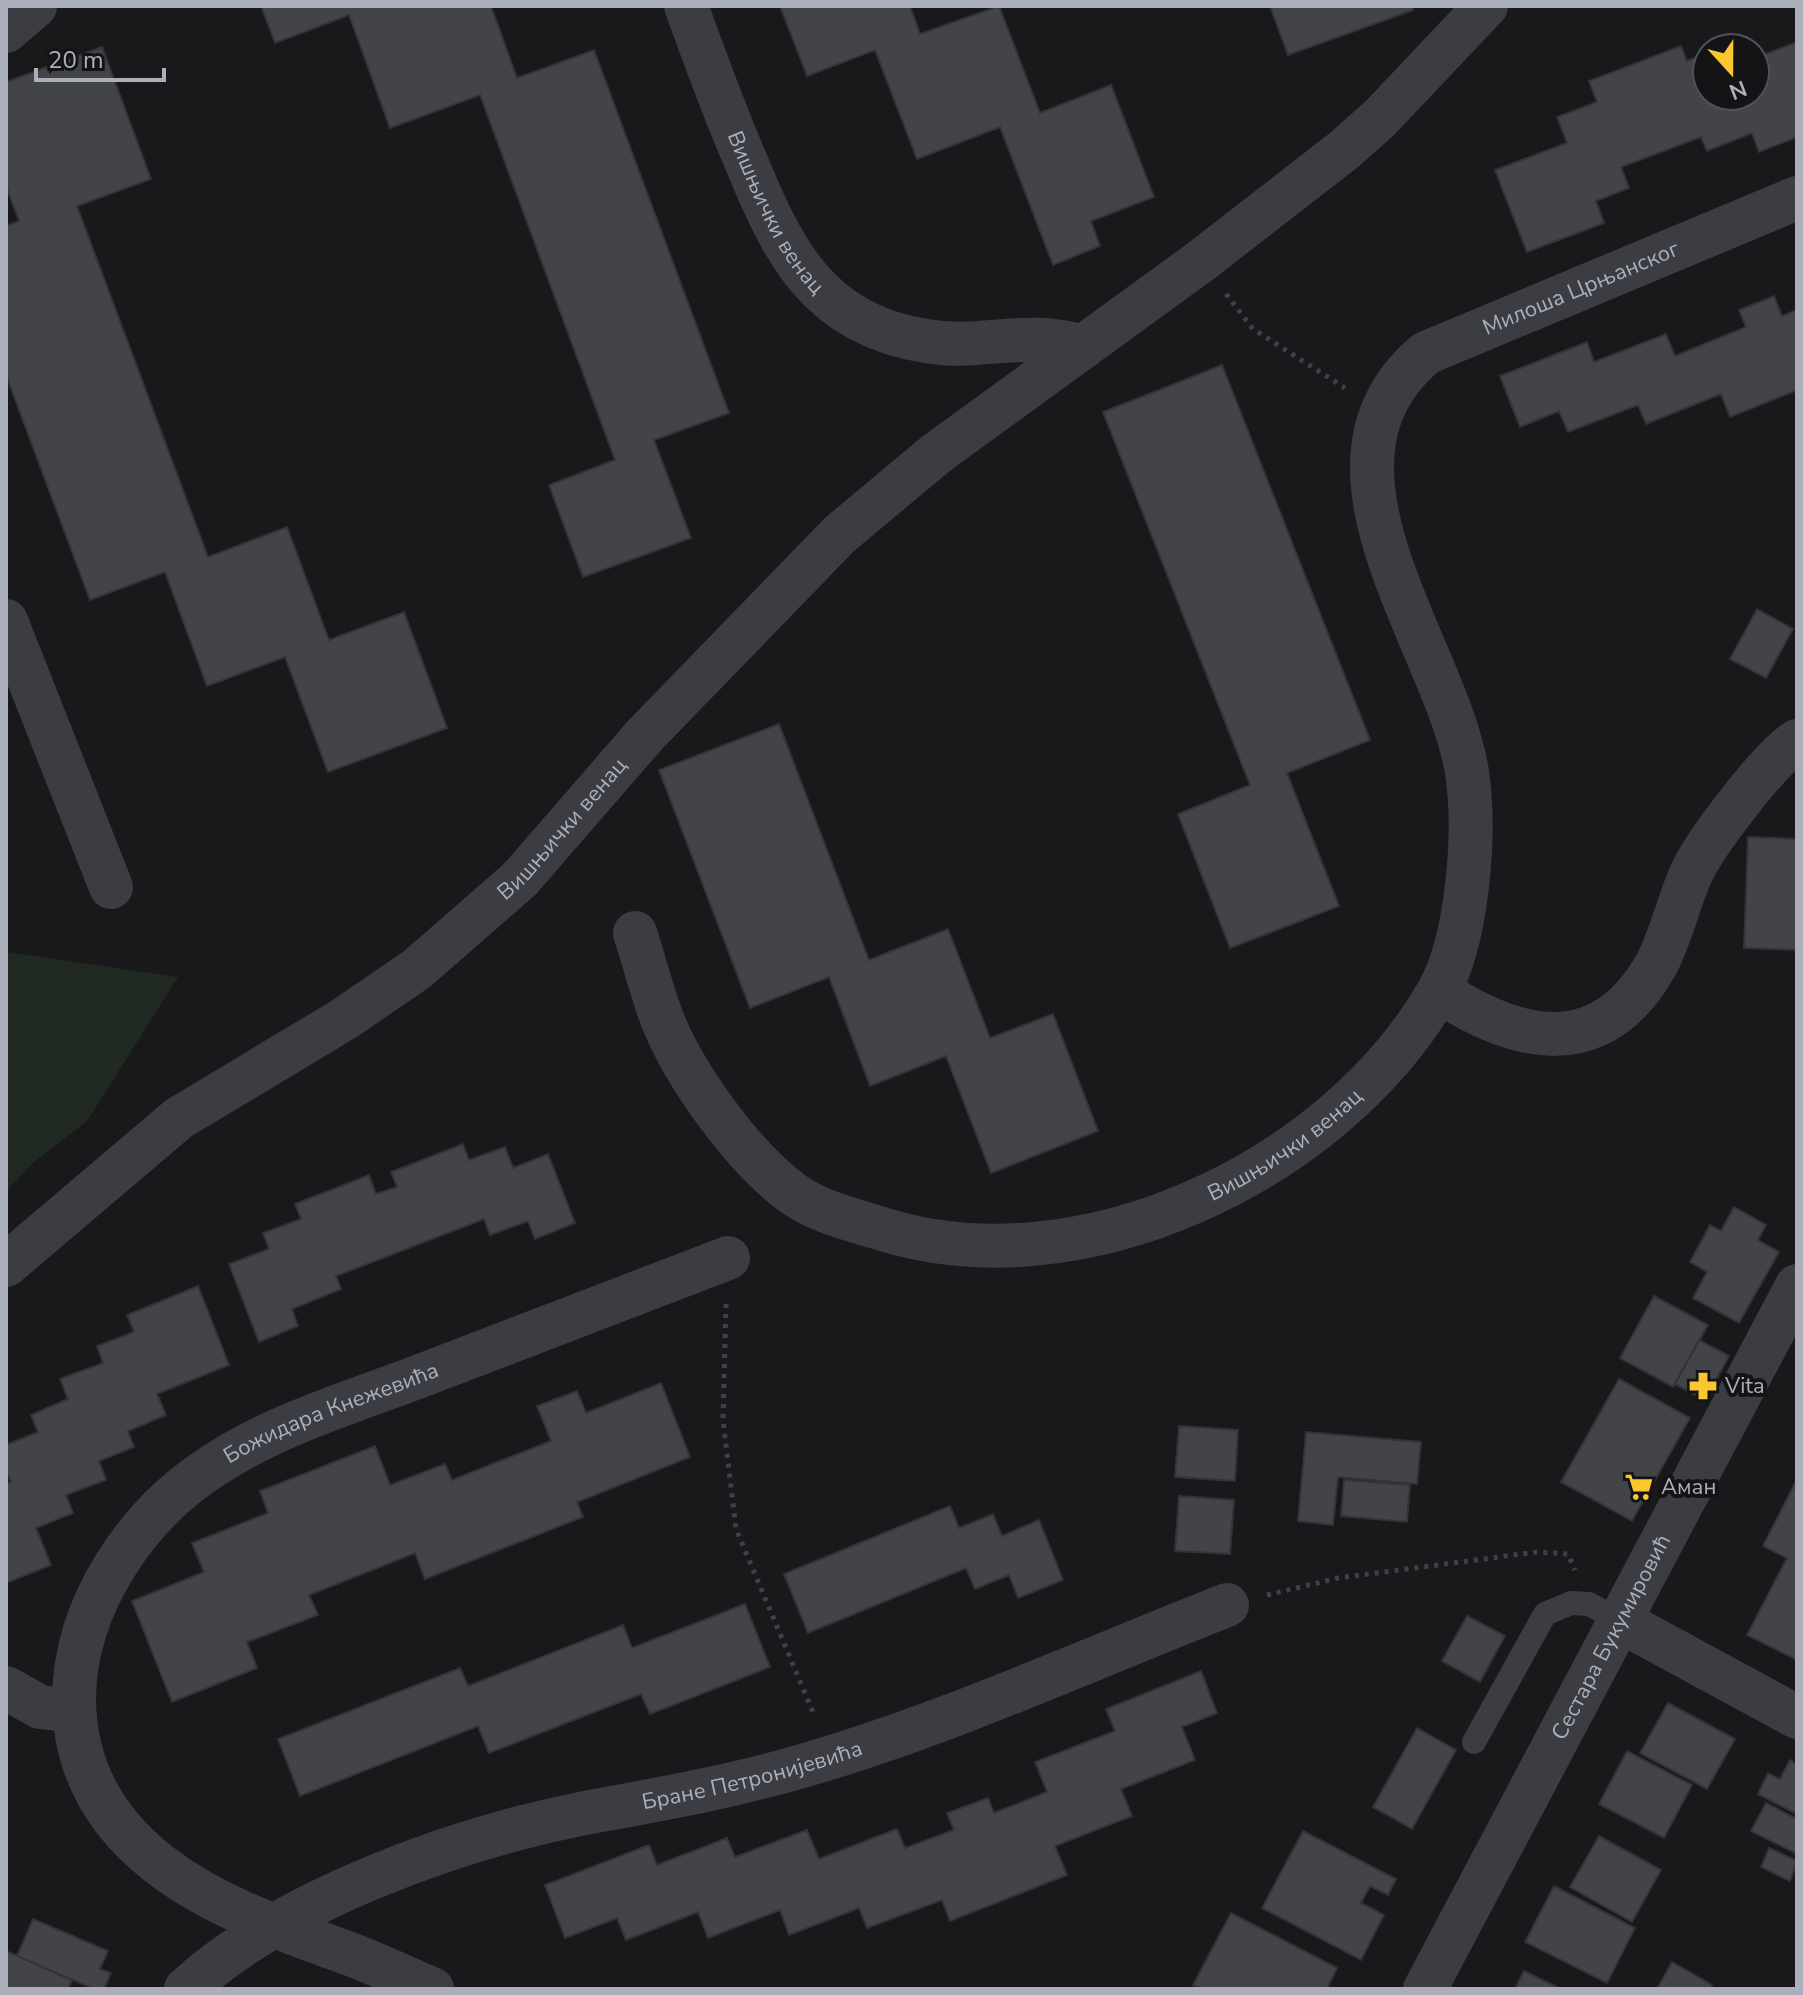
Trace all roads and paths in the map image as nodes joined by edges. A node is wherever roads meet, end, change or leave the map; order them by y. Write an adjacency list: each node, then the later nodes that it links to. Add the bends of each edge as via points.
1 (35, 6): 4 (street)
2 (686, 6): 7 (street, Вишњички венац, via 768,214 800,270 823,295 872,326 903,337 963,344 1054,338)
3 (1486, 6): 6 (street, Вишњички венац, via 1380,118)
4 (6, 31)
5 (1797, 198): 8 (street, Милоша Црњанског, via 1426,353 1411,365)
6 (1201, 261): 7 (street, Вишњички венац); 8 (path, via 1253,329)
7 (1083, 347): 15 (street, Вишњички венац, via 937,453 840,534 645,735 520,879 441,949 344,1019 179,1118)
8 (1386, 406): 13 (street, Вишњички венац, via 1374,447 1374,475 1390,566 1467,770 1464,895 1457,941)
9 (6, 621): 11 (street)
10 (1797, 741): 13 (street, via 1716,835 1692,871 1656,964 1631,1000 1603,1024 1542,1036 1484,1018)
11 (111, 887)
12 (635, 933): 13 (street, Вишњички венац, via 678,1052 756,1159 808,1203 898,1235 939,1243 989,1246 1084,1236 1199,1200 1245,1179 1361,1091 1393,1057)
13 (1439, 991)
14 (728, 1258): 21 (street, Божидара Кнежевића, via 330,1411 213,1465 164,1506 108,1577 77,1661); 24 (path, via 723,1420 736,1529)
15 (6, 1265)
16 (1797, 1286): 19 (street, Сестара Букумировић)
17 (1568, 1554): 18 (path, via 1537,1552 1338,1578)
18 (1227, 1605): 24 (street, Бране Петронијевића)
19 (1622, 1622): 22 (street); 23 (lane, via 1589,1604 1571,1603 1545,1614); 28 (street, Сестара Букумировић)
20 (6, 1688): 21 (street, via 40,1707)
21 (74, 1711): 25 (street, Божидара Кнежевића, via 84,1767 108,1815 136,1845 183,1880)
22 (1797, 1717)
23 (1474, 1742)
24 (832, 1758): 25 (street, Бране Петронијевића, via 473,1842 337,1895)
25 (273, 1927): 26 (street, Бране Петронијевића); 27 (street, Божидара Кнежевића)
26 (186, 1989)
27 (432, 1989)
28 (1425, 1989)

